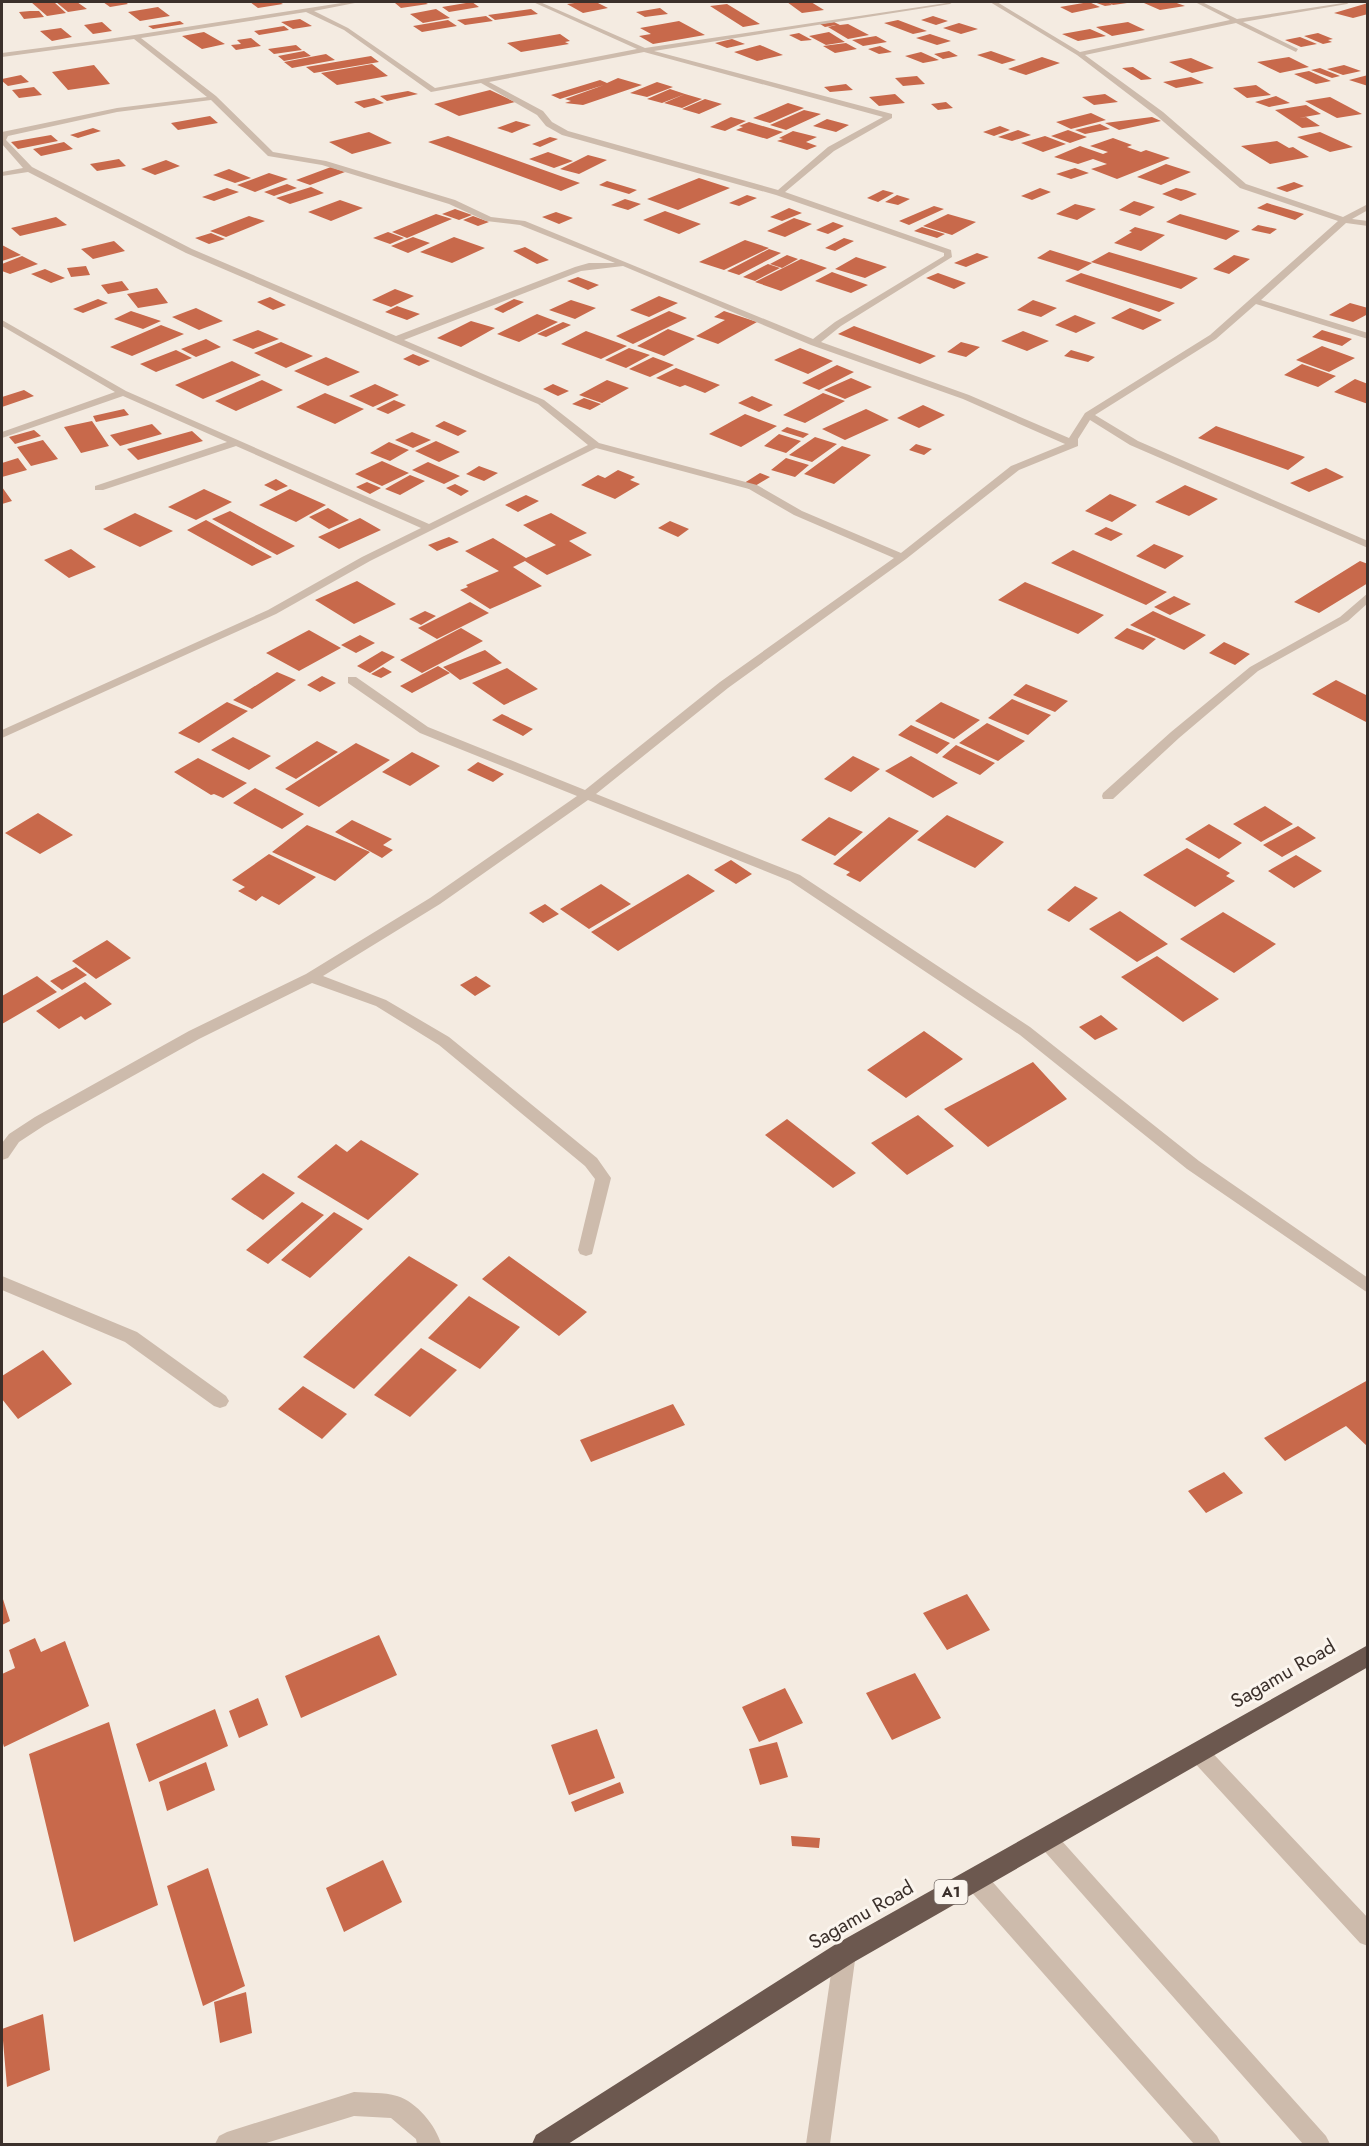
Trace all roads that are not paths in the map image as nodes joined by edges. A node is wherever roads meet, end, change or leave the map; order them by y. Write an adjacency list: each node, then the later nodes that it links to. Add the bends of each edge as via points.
1 (357, 2): 8 (street)
2 (562, 2): 7 (street)
3 (950, 2): 11 (street)
4 (993, 2): 13 (street)
5 (1197, 2): 9 (street)
6 (1347, 2): 9 (street)
7 (539, 3): 11 (street)
8 (307, 10): 10 (street); 15 (street, via 346,29 434,90)
9 (1236, 21): 12 (street); 13 (street)
10 (135, 36): 14 (street); 16 (street)
11 (644, 50): 15 (street); 19 (street, via 889,116 831,149)
12 (1296, 50)
13 (1079, 54): 21 (street, via 1160,114 1243,186)
14 (2, 55)
15 (484, 82): 19 (street, via 540,113 565,133)
16 (213, 98): 17 (street, via 117,110 5,134 2,140); 23 (street, via 271,154 323,163 452,202 489,219 522,223)
17 (29, 168): 18 (street); 27 (street, via 189,251)
18 (2, 174)
19 (779, 193): 28 (street, via 948,252 948,256)
20 (1368, 206): 21 (street)
21 (1344, 220): 22 (street); 24 (street)
22 (1368, 224)
23 (631, 266): 27 (street, via 578,269); 28 (street)
24 (1255, 301): 26 (street); 30 (street, via 1213,337)
25 (2, 323): 29 (street)
26 (1368, 336)
27 (395, 340): 34 (street, via 541,402)
28 (814, 343): 33 (street, via 966,397)
29 (123, 393): 31 (street); 32 (street)
30 (1088, 415): 33 (street, via 1073,439); 37 (street, via 1134,443)
31 (2, 435)
32 (235, 443): 35 (street); 36 (street)
33 (1074, 444): 38 (street, via 1015,468)
34 (595, 445): 36 (street); 38 (street, via 753,487 798,513)
35 (99, 488)
36 (428, 527): 41 (street, via 272,612)
37 (1368, 545)
38 (902, 557): 42 (street, via 724,685)
39 (1368, 596): 43 (street, via 1344,619 1254,669)
40 (352, 680): 42 (street, via 424,730)
41 (2, 734)
42 (588, 794): 44 (street, via 435,902); 48 (street, via 795,878 1025,1031 1193,1165)
43 (1108, 796)
44 (311, 977): 45 (street, via 194,1035 40,1121 14,1138); 46 (street, via 381,1003 444,1041 591,1162 603,1178)
45 (2, 1154)
46 (586, 1250)
47 (2, 1283): 49 (street, via 131,1337)
48 (1368, 1287)
49 (220, 1401)
50 (1368, 1655): 51 (highway, Sagamu Road / A1)
51 (1198, 1752): 52 (highway, Sagamu Road / A1); 54 (street)
52 (1046, 1838): 53 (highway, Sagamu Road / A1); 62 (street)
53 (975, 1879): 55 (highway, Sagamu Road / A1); 61 (street)
54 (1368, 1935)
55 (845, 1953): 58 (highway, Sagamu Road / A1); 59 (street); 60 (street)
56 (227, 2145): 57 (street, via 354,2104 396,2107 425,2132)
57 (429, 2145)
58 (545, 2145)
59 (818, 2145)
60 (826, 2145)
61 (1209, 2145)
62 (1318, 2145)

